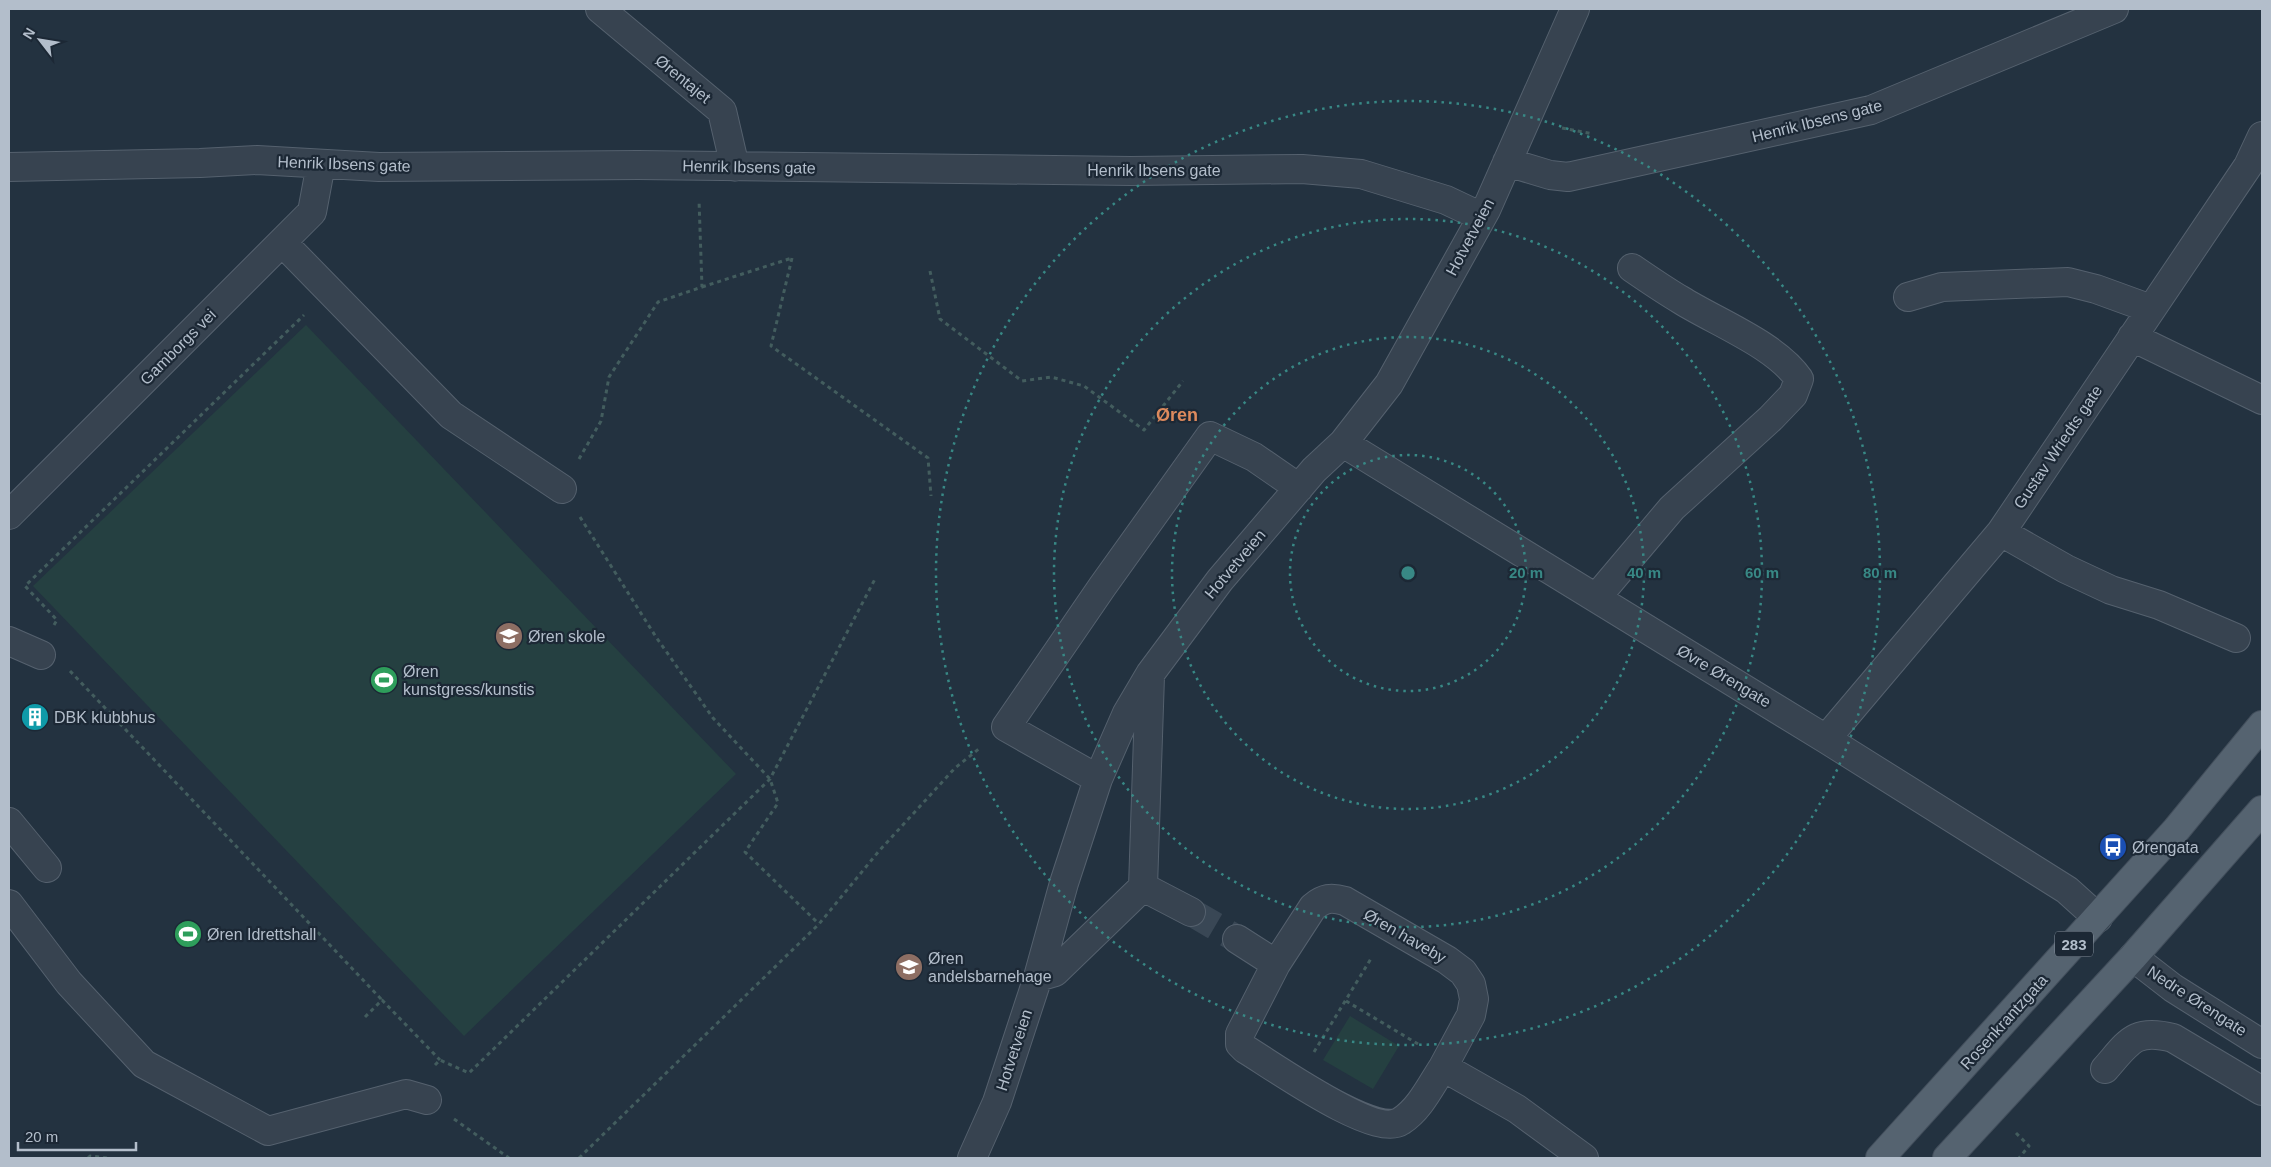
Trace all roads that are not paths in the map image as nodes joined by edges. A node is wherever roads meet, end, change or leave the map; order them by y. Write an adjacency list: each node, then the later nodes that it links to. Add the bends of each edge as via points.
1 (600, 9): 7 (street, Ørentajet, via 722,111)
2 (1575, 9): 5 (street, Hotvetveien)
3 (2114, 9): 5 (street, Henrik Ibsens gate, via 1871,110 1568,177)
4 (2261, 141): 13 (street, Gustav Wriedts gate, via 2248,166)
5 (1507, 162): 9 (street, Hotvetveien)
6 (321, 164): 7 (street, Henrik Ibsens gate, via 379,167); 8 (street, Henrik Ibsens gate, via 257,160); 10 (street, Gamborgs vei, via 312,212)
7 (735, 167): 9 (street, Henrik Ibsens gate, via 1131,172 1302,169 1361,174 1446,200)
8 (9, 168)
9 (1482, 217): 16 (street, Hotvetveien, via 1389,384)
10 (282, 242): 18 (street, via 452,415); 19 (street, Gamborgs vei)
11 (1632, 268): 21 (street, via 1763,348 1799,379 1794,395 1672,508)
12 (1908, 297): 13 (street, via 1942,286 2068,282)
13 (2151, 309): 14 (street, Gustav Wriedts gate)
14 (2132, 337): 15 (street); 20 (street, Gustav Wriedts gate)
15 (2262, 400)
16 (1342, 443): 17 (street, Hotvetveien); 21 (street, Øvre Ørengate)
17 (1300, 488): 25 (street, Hotvetveien, via 1220,580); 28 (street, via 1254,457 1210,436 1102,587 1006,727)
18 (562, 489)
19 (9, 515)
20 (2001, 532): 22 (street, via 2111,590 2159,605); 27 (street, Gustav Wriedts gate)
21 (1596, 598): 27 (street, Øvre Ørengate)
22 (2236, 638)
23 (9, 640): 24 (street)
24 (41, 655)
25 (1150, 674): 28 (street, Hotvetveien, via 1127,713); 32 (street)
26 (2262, 725): 35 (main road, Rosenkrantzgata / 283)
27 (1826, 739): 35 (street, Øvre Ørengate, via 2068,890)
28 (1098, 779): 39 (street, Hotvetveien)
29 (2262, 810): 37 (main road)
30 (9, 822): 31 (street)
31 (47, 868)
32 (1143, 887): 34 (street); 39 (street, via 1055,972)
33 (9, 904): 46 (street, via 69,983 144,1064 268,1132)
34 (1191, 912)
35 (2098, 918): 49 (main road, Rosenkrantzgata / 283)
36 (1236, 939): 38 (street)
37 (2133, 957): 40 (street, Nedre Ørengate, via 2173,988); 50 (main road)
38 (1276, 964): 43 (street, Øren haveby, via 1246,1020 1240,1044 1296,1080 1345,1110 1371,1122 1387,1125 1400,1122 1415,1109); 43 (street, Øren haveby, via 1313,907 1321,900 1333,898 1345,901 1446,960 1463,972 1471,984 1474,999 1471,1015)
39 (1038, 977): 47 (street, Hotvetveien, via 997,1102)
40 (2224, 1020): 41 (street, Nedre Ørengate); 42 (street)
41 (2262, 1044)
42 (2201, 1055): 44 (street, via 2173,1038 2148,1035 2127,1044); 45 (street)
43 (1443, 1067): 48 (street, via 1517,1109)
44 (2106, 1069)
45 (2262, 1091)
46 (417, 1097)
47 (972, 1158)
48 (1584, 1158)
49 (1880, 1158)
50 (1947, 1158)

